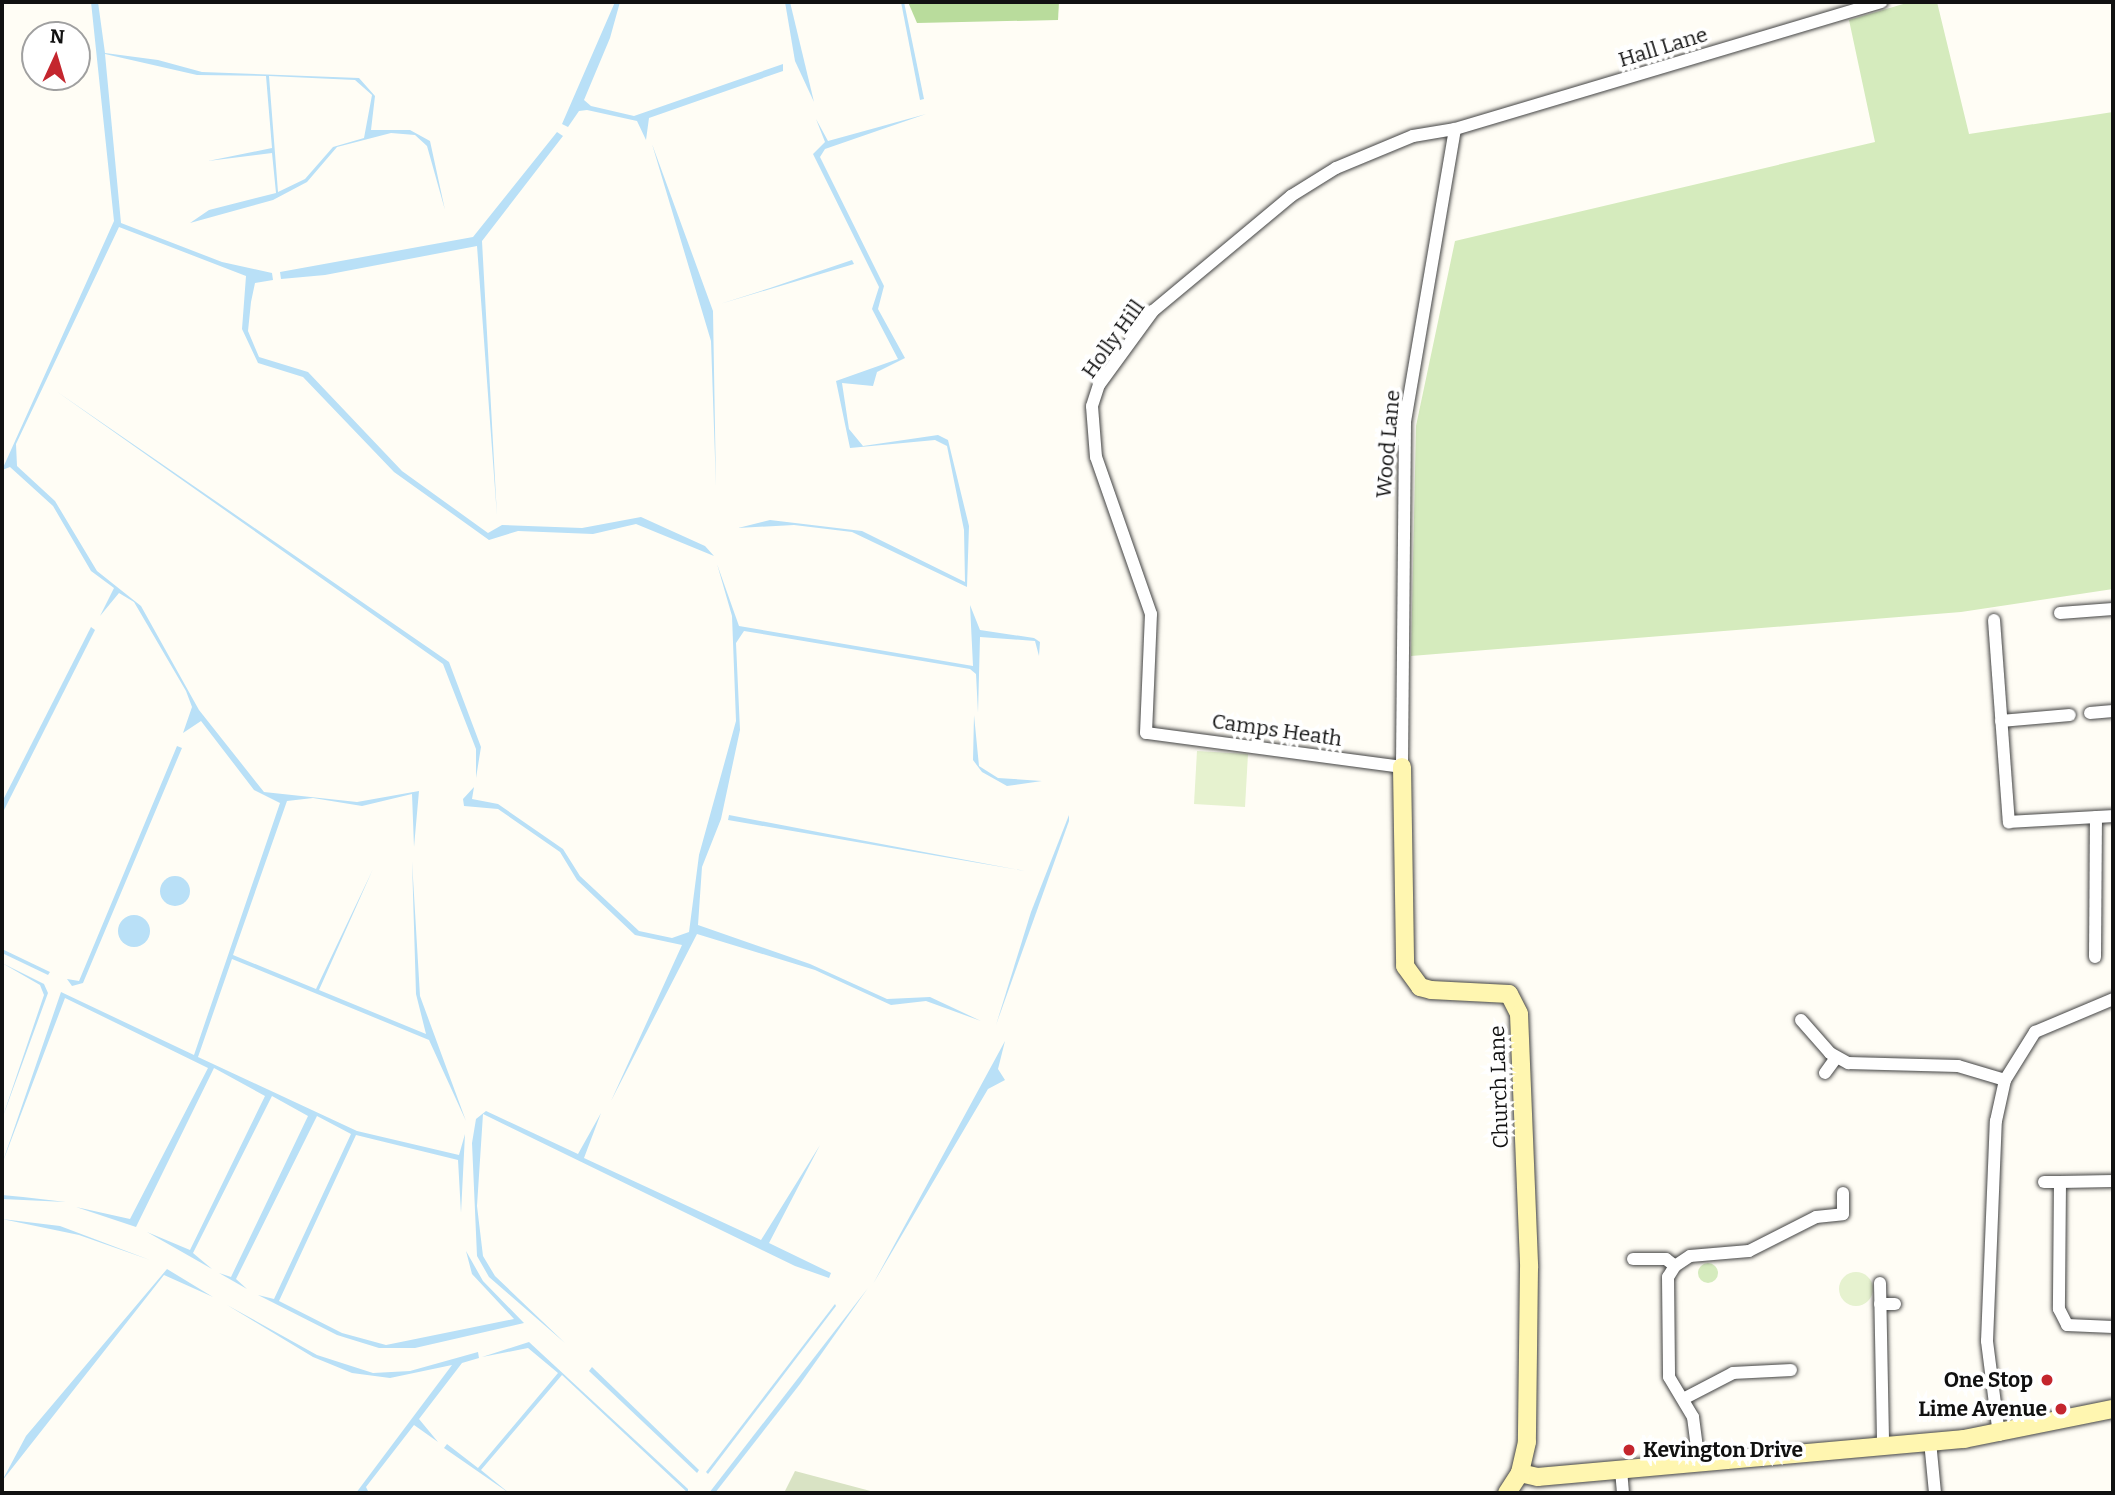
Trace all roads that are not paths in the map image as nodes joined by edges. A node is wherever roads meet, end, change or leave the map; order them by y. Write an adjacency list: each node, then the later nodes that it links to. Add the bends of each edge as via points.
1 (1882, 2): 2 (street, Hall Lane)
2 (1455, 129): 10 (street, Holly Hill, via 1413,136 1336,168 1291,196 1153,311 1099,385 1092,406 1096,457 1151,614); 11 (street, Wood Lane, via 1405,422)
3 (2113, 609): 4 (street)
4 (2060, 613)
5 (1994, 620): 9 (street)
6 (2113, 711): 7 (street)
7 (2090, 713)
8 (2070, 715): 9 (street)
9 (2001, 721): 13 (street, via 2009,822)
10 (1146, 733): 11 (street, Camps Heath)
11 (1402, 766): 38 (street, Church Lane, via 1408,972 1431,990 1509,994 1519,1014 1529,1268 1527,1442)
12 (2113, 816): 13 (street)
13 (2096, 817): 14 (street, via 2102,888)
14 (2095, 957)
15 (2113, 999): 19 (street, via 2035,1032)
16 (1801, 1020): 17 (street)
17 (1836, 1058): 18 (street); 19 (street, via 1863,1067 1958,1066)
18 (1825, 1073)
19 (2005, 1080): 33 (street, via 1996,1121 1987,1340)
20 (2060, 1181): 21 (street); 22 (street); 29 (street, via 2062,1319 2082,1329)
21 (2113, 1181)
22 (2044, 1182)
23 (1843, 1193): 25 (street, via 1843,1214 1816,1217 1749,1251 1690,1256)
24 (1633, 1259): 25 (street, via 1666,1259)
25 (1675, 1266): 31 (street, via 1668,1277 1668,1367)
26 (1880, 1283): 27 (street)
27 (1880, 1304): 28 (street); 35 (street)
28 (1895, 1304)
29 (2113, 1327)
30 (1791, 1370): 31 (street, via 1733,1373)
31 (1685, 1398): 36 (street)
32 (2113, 1409): 33 (street)
33 (1999, 1435): 34 (street)
34 (1930, 1441): 35 (street); 41 (street)
35 (1883, 1446): 36 (street)
36 (1699, 1463): 37 (street)
37 (1621, 1470): 38 (street); 40 (street)
38 (1520, 1473): 39 (street, Church Lane)
39 (1507, 1493)
40 (1623, 1493)
41 (1935, 1493)

